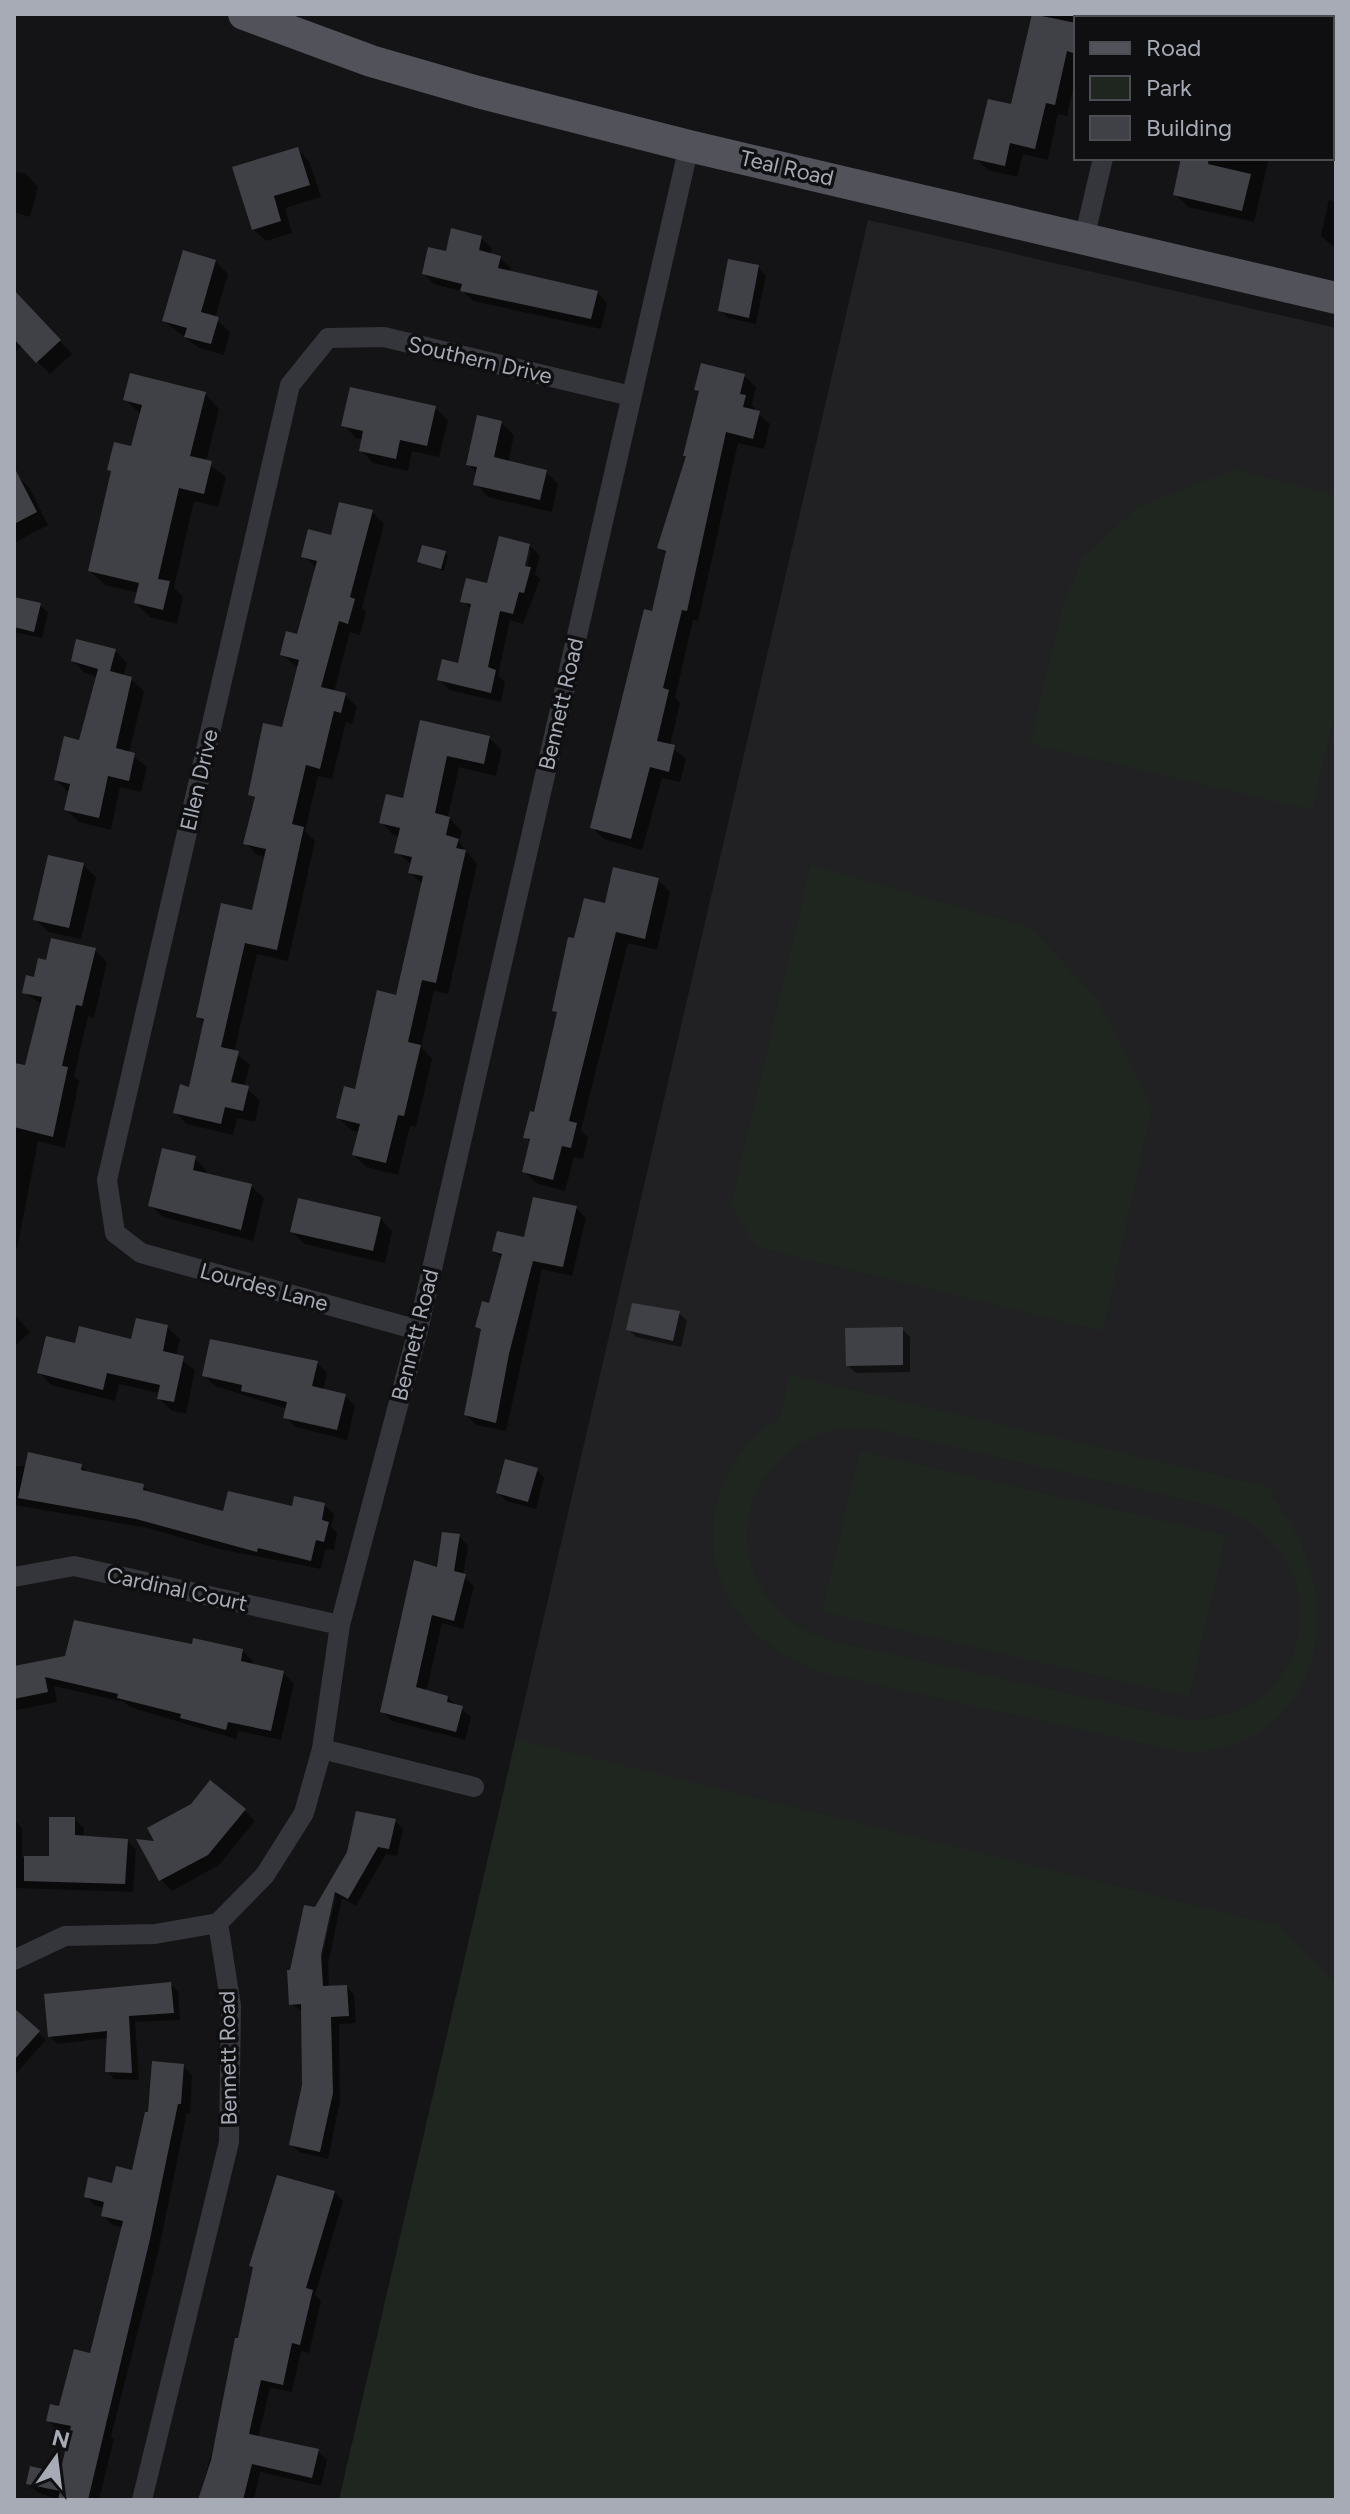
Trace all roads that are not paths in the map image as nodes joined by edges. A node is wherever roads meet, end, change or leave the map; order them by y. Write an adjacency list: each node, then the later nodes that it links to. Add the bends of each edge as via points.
1 (262, 18): 2 (main road, Teal Road, via 417,74)
2 (689, 146): 4 (main road, Teal Road); 7 (street, Bennett Road)
3 (1103, 160): 4 (street)
4 (1084, 239): 5 (main road, Teal Road)
5 (1336, 298)
6 (328, 338): 7 (street, Southern Drive, via 384,337); 8 (street, Ellen Drive, via 290,385 107,1180)
7 (631, 396): 9 (street, Bennett Road)
8 (115, 1233): 9 (street, Lourdes Lane, via 141,1253)
9 (418, 1330): 11 (street, Bennett Road)
10 (14, 1577): 11 (street, Cardinal Court, via 74,1566)
11 (340, 1625): 12 (street, Bennett Road)
12 (322, 1749): 13 (street); 14 (street, Bennett Road, via 304,1813 265,1875)
13 (474, 1787)
14 (218, 1923): 15 (street, via 155,1934 65,1936); 16 (street, Bennett Road, via 231,2006 229,2142)
15 (14, 1960)
16 (142, 2500)

